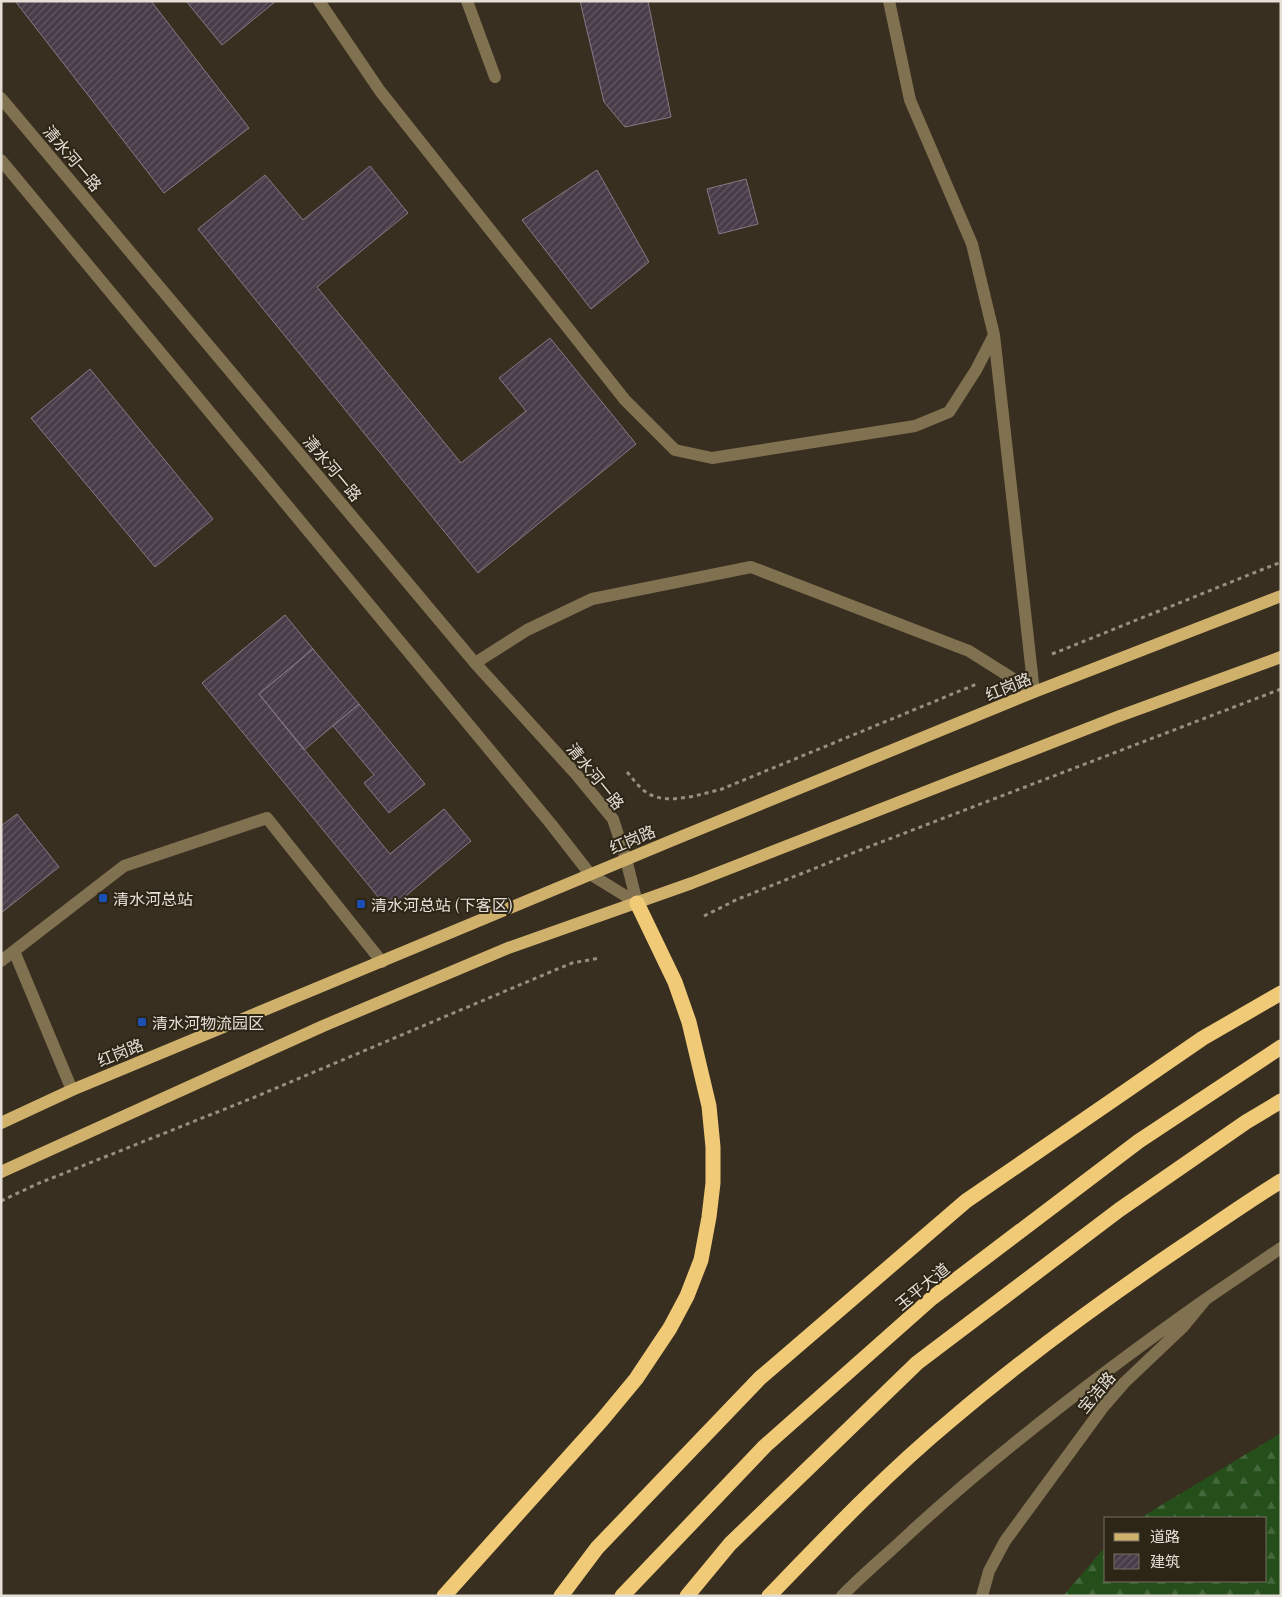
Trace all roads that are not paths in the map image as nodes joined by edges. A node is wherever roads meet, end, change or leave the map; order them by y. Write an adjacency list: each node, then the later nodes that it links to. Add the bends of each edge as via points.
1 (319, 1): 7 (street, via 386,99 625,400 675,450 712,458 915,426 949,412)
2 (467, 1): 4 (street)
3 (889, 1): 7 (street, via 910,100 972,244)
4 (495, 77)
5 (1, 98): 10 (street, 清水河一路)
6 (1, 160): 13 (street)
7 (994, 335): 11 (street)
8 (1281, 596): 11 (main road, 红岗路)
9 (1281, 657): 14 (main road)
10 (475, 663): 11 (street, via 527,630 592,599 751,567 969,651); 12 (street, 清水河一路, via 613,819)
11 (1034, 692): 12 (main road, 红岗路)
12 (626, 859): 13 (main road, 红岗路); 14 (street, 清水河一路)
13 (590, 874): 14 (street); 17 (main road, 红岗路)
14 (637, 903): 23 (main road, via 534,938 323,1026); 27 (highway, via 675,982 708,1106 713,1182 701,1260 674,1320 636,1379)
15 (14, 952): 16 (street); 17 (street, via 124,866 267,818); 20 (street)
16 (1, 961)
17 (382, 962): 20 (main road, 红岗路)
18 (1281, 992): 28 (highway, via 1203,1038 966,1201 760,1378 597,1548)
19 (1281, 1047): 29 (highway, 玉平大道, via 1139,1141 932,1298 765,1446)
20 (72, 1090): 22 (main road, 红岗路)
21 (1281, 1101): 30 (highway, via 1119,1210 916,1363 730,1544)
22 (1, 1123)
23 (1, 1172)
24 (1281, 1181): 31 (highway, via 1064,1328 1009,1372 840,1521)
25 (1281, 1248): 26 (street, 宝洁路)
26 (1206, 1299): 32 (street, via 1063,1404 956,1491); 33 (street, 宝洁路, via 1183,1327 1104,1406 1005,1541 989,1571)
27 (444, 1596)
28 (562, 1596)
29 (622, 1596)
30 (687, 1596)
31 (769, 1596)
32 (842, 1596)
33 (982, 1596)

